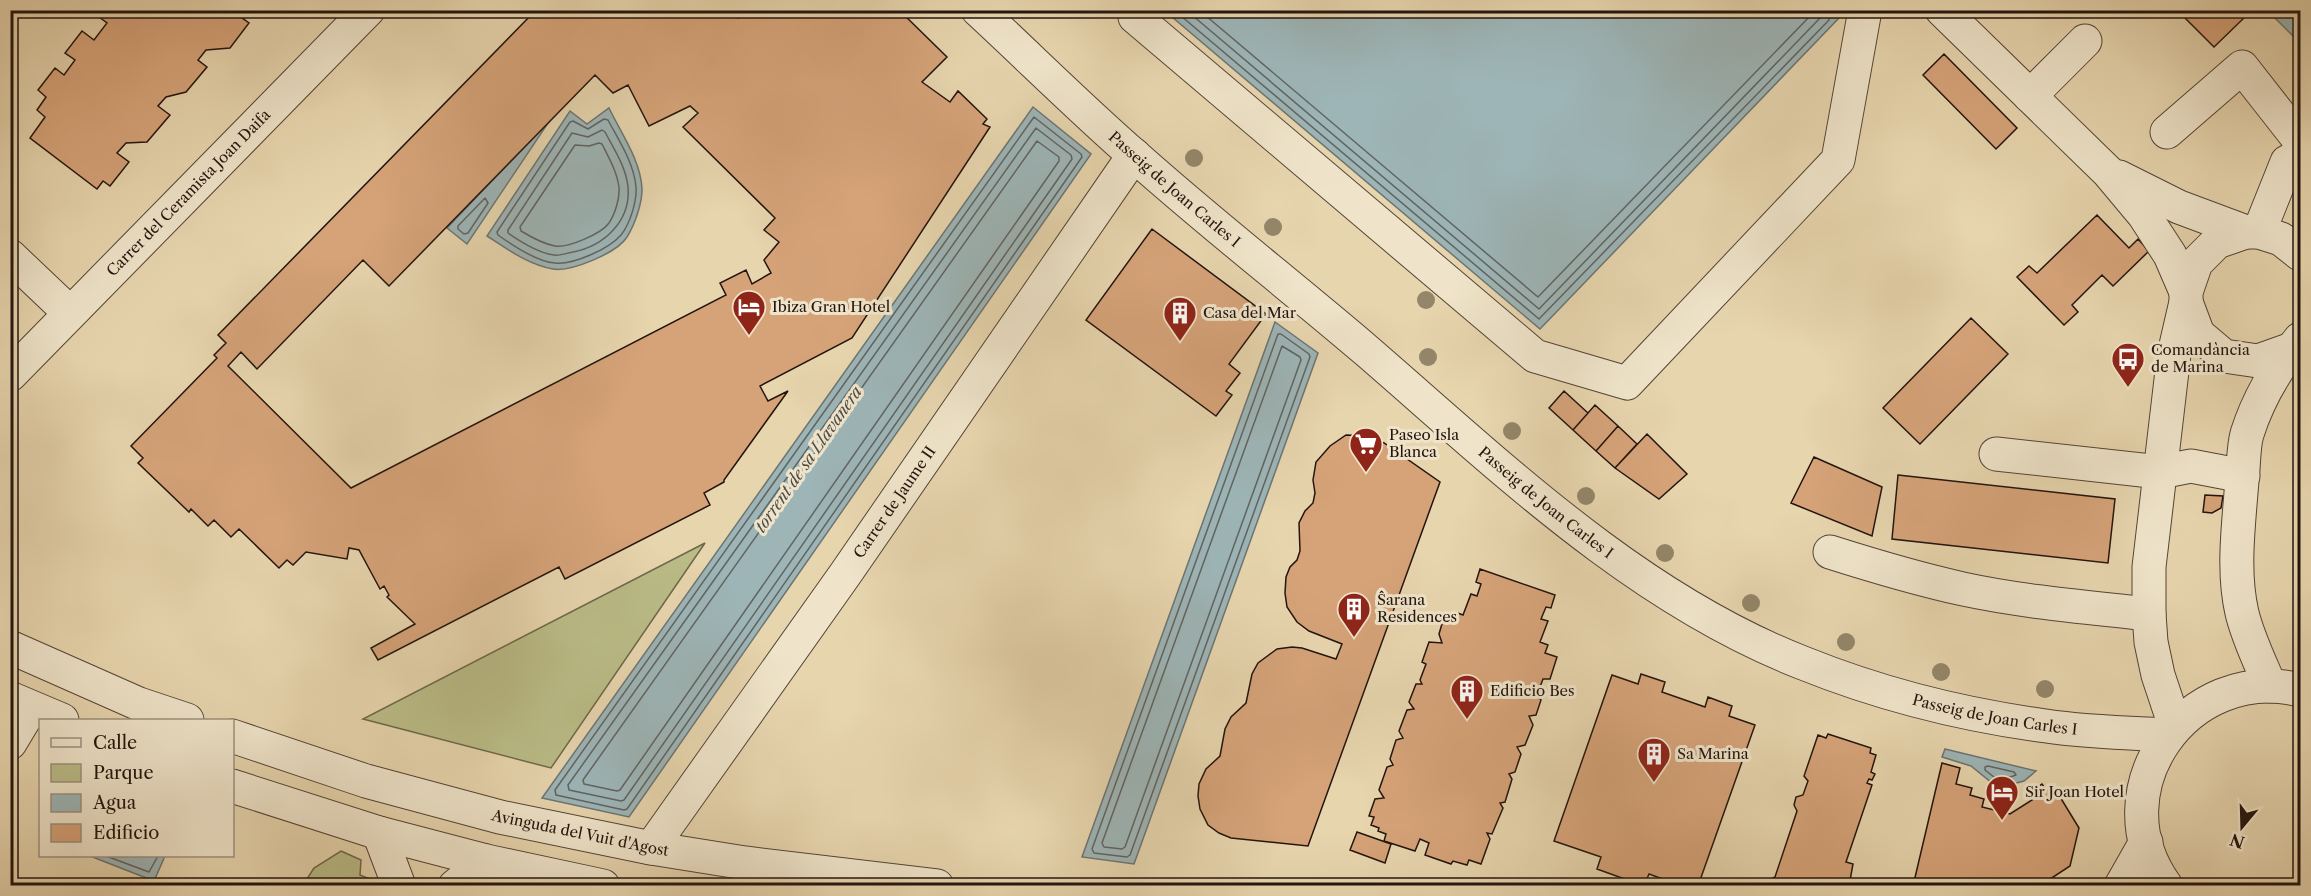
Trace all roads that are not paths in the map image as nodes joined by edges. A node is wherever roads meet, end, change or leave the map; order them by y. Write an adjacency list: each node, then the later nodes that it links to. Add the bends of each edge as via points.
1 (368, 10): 17 (street, Carrer del Ceramista Joan Daifa)
2 (978, 10): 10 (street, Passeig de Joan Carles I)
3 (1135, 10): 4 (street, via 1135,16 1144,24 1535,356 1627,383 1838,160)
4 (1865, 10)
5 (1942, 10): 7 (street)
6 (2085, 41): 7 (street)
7 (2030, 96): 12 (street)
8 (2167, 132): 9 (street, via 2242,66)
9 (2301, 141)
10 (1134, 155): 30 (street, Passeig de Joan Carles I, via 1608,554 1718,624 1801,663 1868,687 1949,708 2046,726); 36 (street, Carrer de Jaume II)
11 (2301, 155): 13 (street, via 2287,162)
12 (2108, 172): 13 (street, via 2179,207); 16 (street, via 2165,247)
13 (2253, 232): 14 (street, via 2281,239); 16 (street, via 2217,242 2196,263)
14 (2300, 251)
15 (10, 256): 17 (street)
16 (2187, 297): 18 (street, via 2198,334 2224,356 2258,362); 21 (street, via 2174,354)
17 (70, 313): 19 (street, Carrer del Ceramista Joan Daifa)
18 (2297, 343): 22 (street, via 2265,389 2247,436)
19 (10, 375)
20 (1996, 454): 21 (street)
21 (2160, 472): 22 (street, via 2191,466); 24 (street, via 2149,567)
22 (2243, 476): 26 (street, via 2237,543 2242,613)
23 (1830, 552): 24 (street, via 1964,589)
24 (2149, 614): 30 (street, via 2151,642)
25 (10, 647): 29 (street, via 139,704)
26 (2290, 687): 30 (street, via 2243,688 2218,696 2195,709)
27 (21, 703): 28 (street); 32 (street)
28 (60, 719)
29 (184, 719)
30 (2171, 731): 35 (street, via 2157,751 2144,786)
31 (234, 737): 36 (street, Avinguda del Vuit d'Agost, via 366,781 500,817)
32 (10, 743)
33 (234, 787): 34 (street)
34 (380, 833): 37 (street); 38 (street)
35 (2145, 842): 42 (street); 43 (street)
36 (651, 848): 41 (street, Avinguda del Vuit d'Agost)
37 (486, 861): 39 (street); 40 (street)
38 (399, 885)
39 (454, 885)
40 (603, 885)
41 (937, 885)
42 (2121, 885)
43 (2166, 885)

